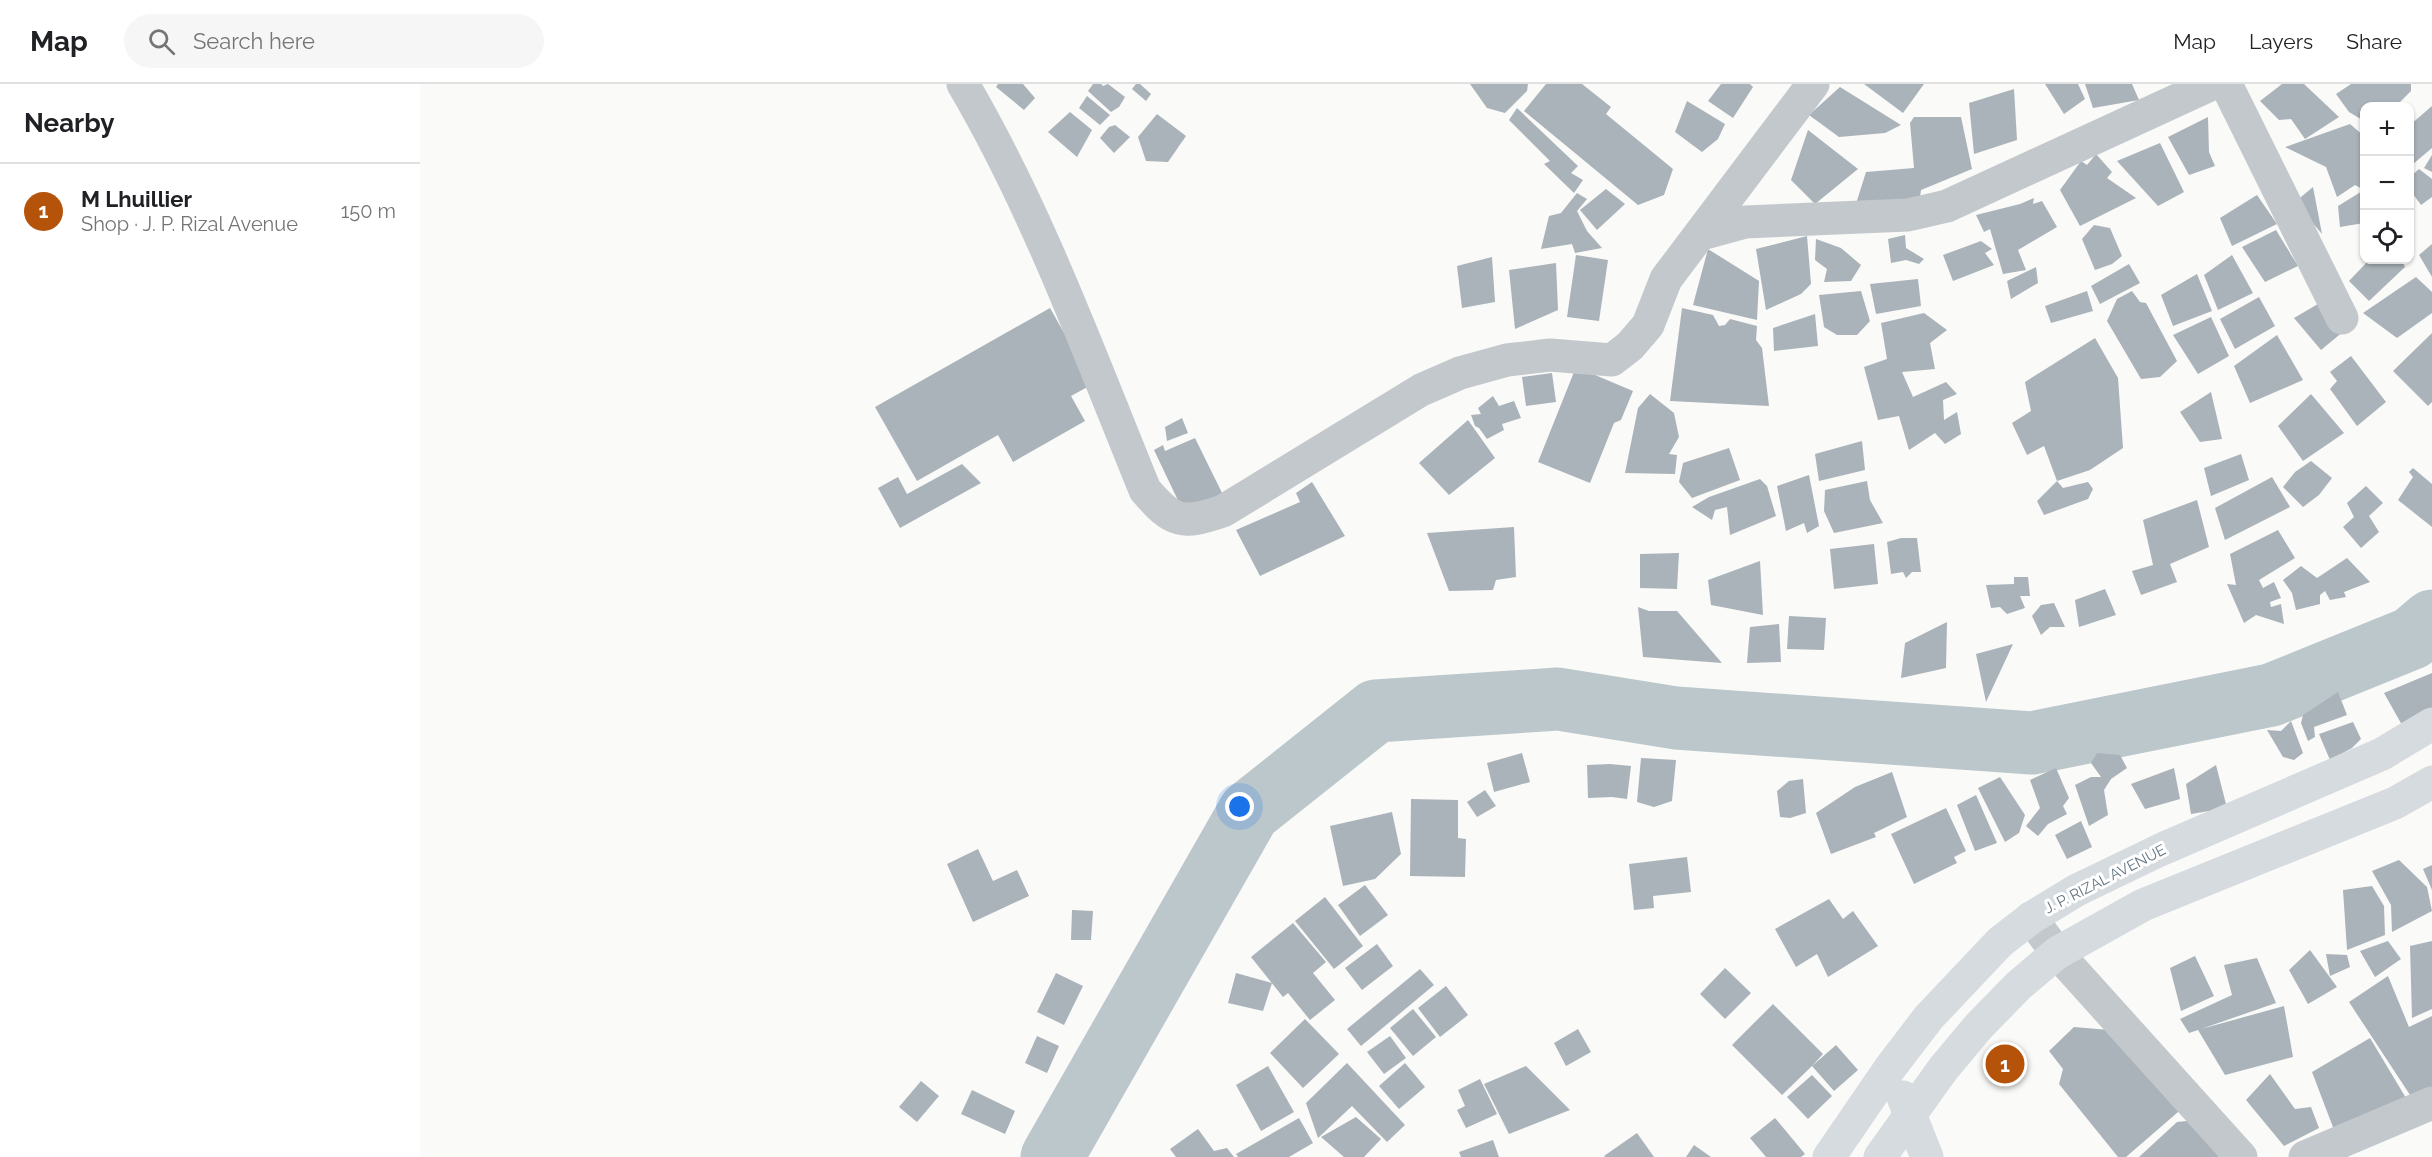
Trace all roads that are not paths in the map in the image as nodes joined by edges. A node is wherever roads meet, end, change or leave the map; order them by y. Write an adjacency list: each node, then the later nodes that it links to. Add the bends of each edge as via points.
1 (963, 84): 5 (street, via 1037,228 1145,490 1162,510 1177,519 1197,520 1223,511 1421,390 1460,373 1507,360 1550,355 1612,360 1648,326 1666,279)
2 (1813, 84): 5 (street)
3 (2211, 84): 5 (street, via 1947,206 1908,215 1745,222)
4 (2226, 84): 6 (street)
5 (1701, 234)
6 (2342, 318)
7 (2432, 724): 9 (main road, J. P. RIZAL AVENUE, via 2382,754 2160,850 2077,890)
8 (2432, 782): 10 (main road, via 2395,803 2143,905)
9 (2031, 918): 10 (street); 11 (main road, J. P. RIZAL AVENUE, via 2000,942 1929,1017)
10 (2057, 953): 13 (main road, via 1979,1026); 17 (street)
11 (1890, 1068): 13 (main road); 14 (main road, J. P. RIZAL AVENUE)
12 (2432, 1103): 18 (street)
13 (1910, 1114): 15 (main road); 16 (main road)
14 (1828, 1157)
15 (1880, 1157)
16 (1927, 1157)
17 (2241, 1157)
18 (2305, 1157)

